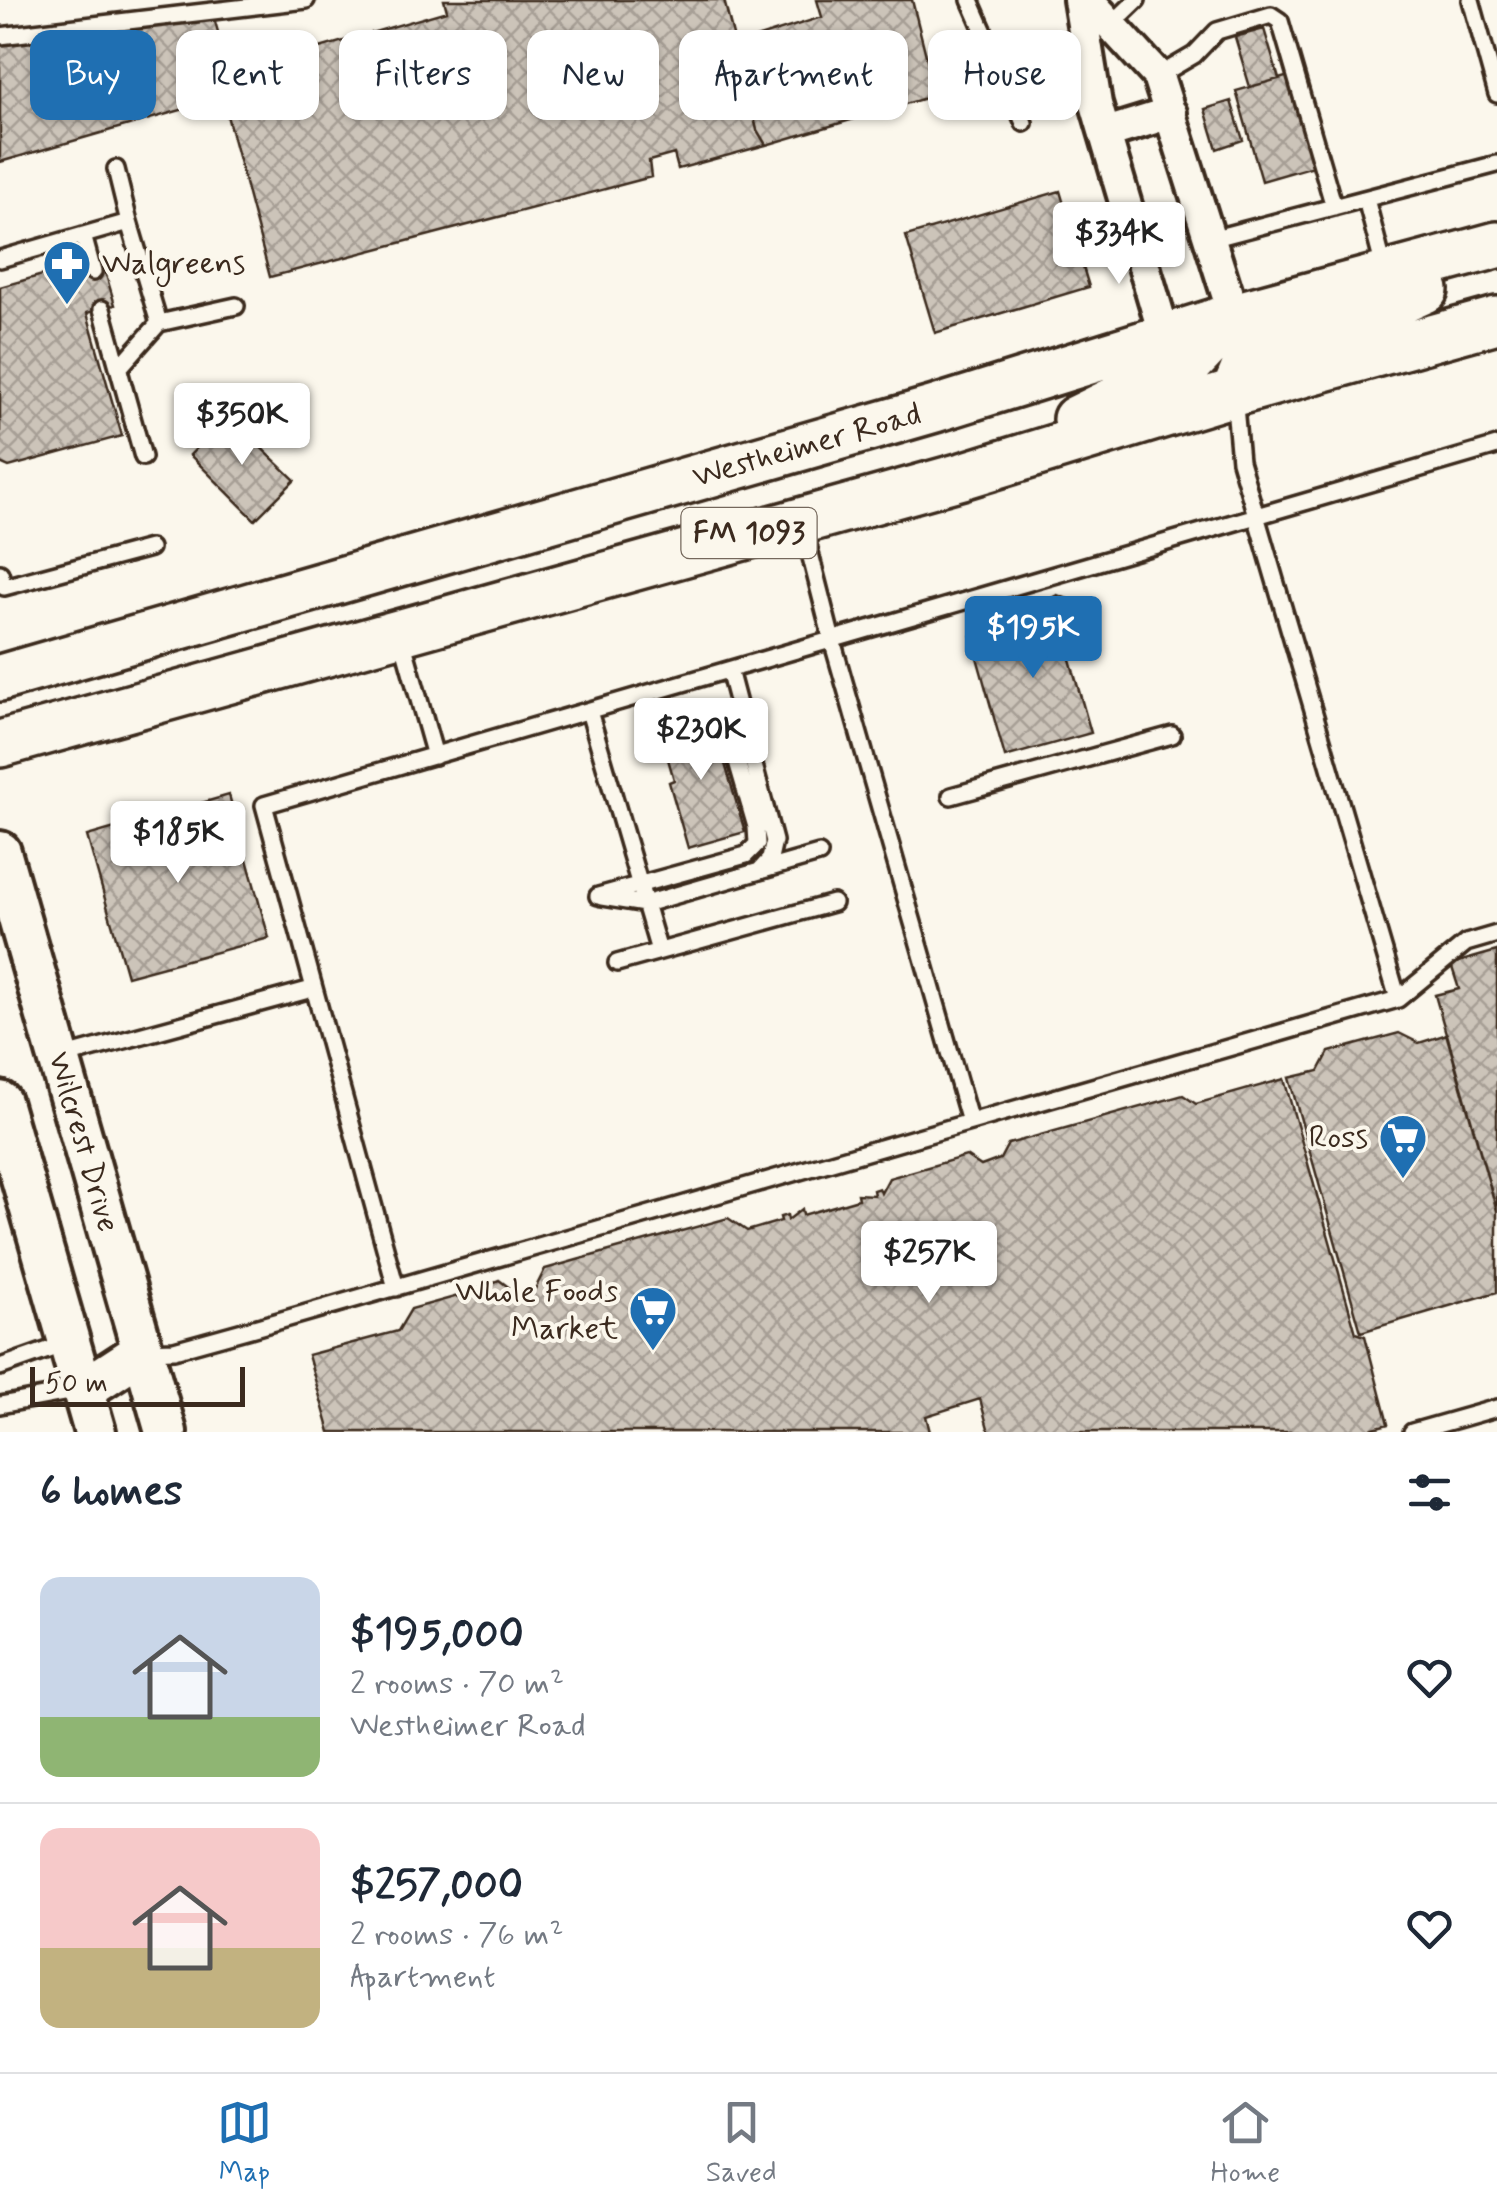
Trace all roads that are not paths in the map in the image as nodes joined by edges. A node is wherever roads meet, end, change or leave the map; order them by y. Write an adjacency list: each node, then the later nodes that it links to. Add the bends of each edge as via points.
1 (306, 0): 8 (lane)
2 (970, 0): 12 (lane)
3 (1079, 0): 13 (street)
4 (1088, 0): 7 (street)
5 (1137, 0): 7 (lane)
6 (1471, 0): 10 (lane)
7 (1111, 24): 9 (street)
8 (0, 36)
9 (1158, 76): 11 (street); 17 (lane, via 1194,55 1217,31 1271,15 1280,21)
10 (1497, 94)
11 (1171, 113): 13 (street); 20 (street)
12 (1024, 123)
13 (1106, 134): 30 (street)
14 (1497, 164): 16 (lane)
15 (116, 169): 18 (lane)
16 (1366, 199): 17 (lane); 24 (lane)
17 (1334, 207): 20 (lane)
18 (129, 222): 19 (lane); 29 (lane)
19 (83, 235): 22 (lane); 23 (lane)
20 (1210, 240): 27 (street)
21 (1493, 246): 24 (main road, Westheimer Road / FM 1093); 32 (main road, via 1418,296 1248,357)
22 (0, 259)
23 (94, 272)
24 (1386, 276): 27 (main road, Westheimer Road / FM 1093)
25 (236, 306): 29 (lane)
26 (102, 308): 31 (lane)
27 (1234, 316): 30 (main road, Westheimer Road / FM 1093); 36 (main road, via 1182,372)
28 (1497, 320): 32 (main road, Westheimer Road / FM 1093)
29 (159, 323): 31 (lane)
30 (1165, 336): 33 (main road, Westheimer Road / FM 1093)
31 (120, 367): 35 (lane)
32 (1234, 394): 36 (main road, Westheimer Road / FM 1093); 37 (lane, via 1240,461)
33 (936, 409): 38 (main road, via 855,463 811,477 802,490); 44 (main road, Westheimer Road / FM 1093)
34 (1497, 446): 37 (lane)
35 (143, 457)
36 (962, 476): 38 (main road, Westheimer Road / FM 1093)
37 (1257, 516): 42 (lane); 61 (lane)
38 (801, 518): 41 (main road, Westheimer Road / FM 1093); 42 (lane)
39 (150, 548): 40 (lane, via 4,587)
40 (0, 574)
41 (400, 633): 48 (main road, Westheimer Road / FM 1093); 49 (lane)
42 (832, 640): 43 (lane); 64 (lane)
43 (730, 670): 45 (lane); 46 (lane)
44 (0, 678)
45 (740, 708): 53 (lane, via 774,841 770,859); 54 (lane, via 732,744 757,844 746,855)
46 (589, 711): 49 (lane); 54 (lane)
47 (1172, 735): 50 (lane)
48 (0, 744)
49 (435, 756): 60 (lane, via 264,805)
50 (951, 796)
51 (0, 852): 62 (main road, Wilcrest Drive)
52 (819, 854): 53 (lane)
53 (757, 872): 56 (lane)
54 (640, 884): 56 (lane); 56 (lane, via 598,896)
55 (833, 903): 58 (lane)
56 (645, 904): 58 (lane)
57 (1497, 934): 61 (lane, via 1466,943)
58 (659, 951): 59 (lane)
59 (617, 963)
60 (312, 989): 62 (lane); 65 (lane)
61 (1398, 999): 64 (lane)
62 (58, 1058): 67 (main road, Wilcrest Drive)
63 (0, 1102): 66 (main road)
64 (970, 1122): 65 (lane)
65 (396, 1288): 67 (lane, via 174,1350)
66 (69, 1342): 67 (main road); 68 (lane); 69 (main road)
67 (144, 1351): 69 (main road); 73 (main road, Wilcrest Drive)
68 (0, 1367)
69 (83, 1390): 70 (lane); 72 (main road)
70 (0, 1406)
71 (1497, 1408): 74 (lane)
72 (95, 1432)
73 (166, 1432)
74 (1412, 1432)

